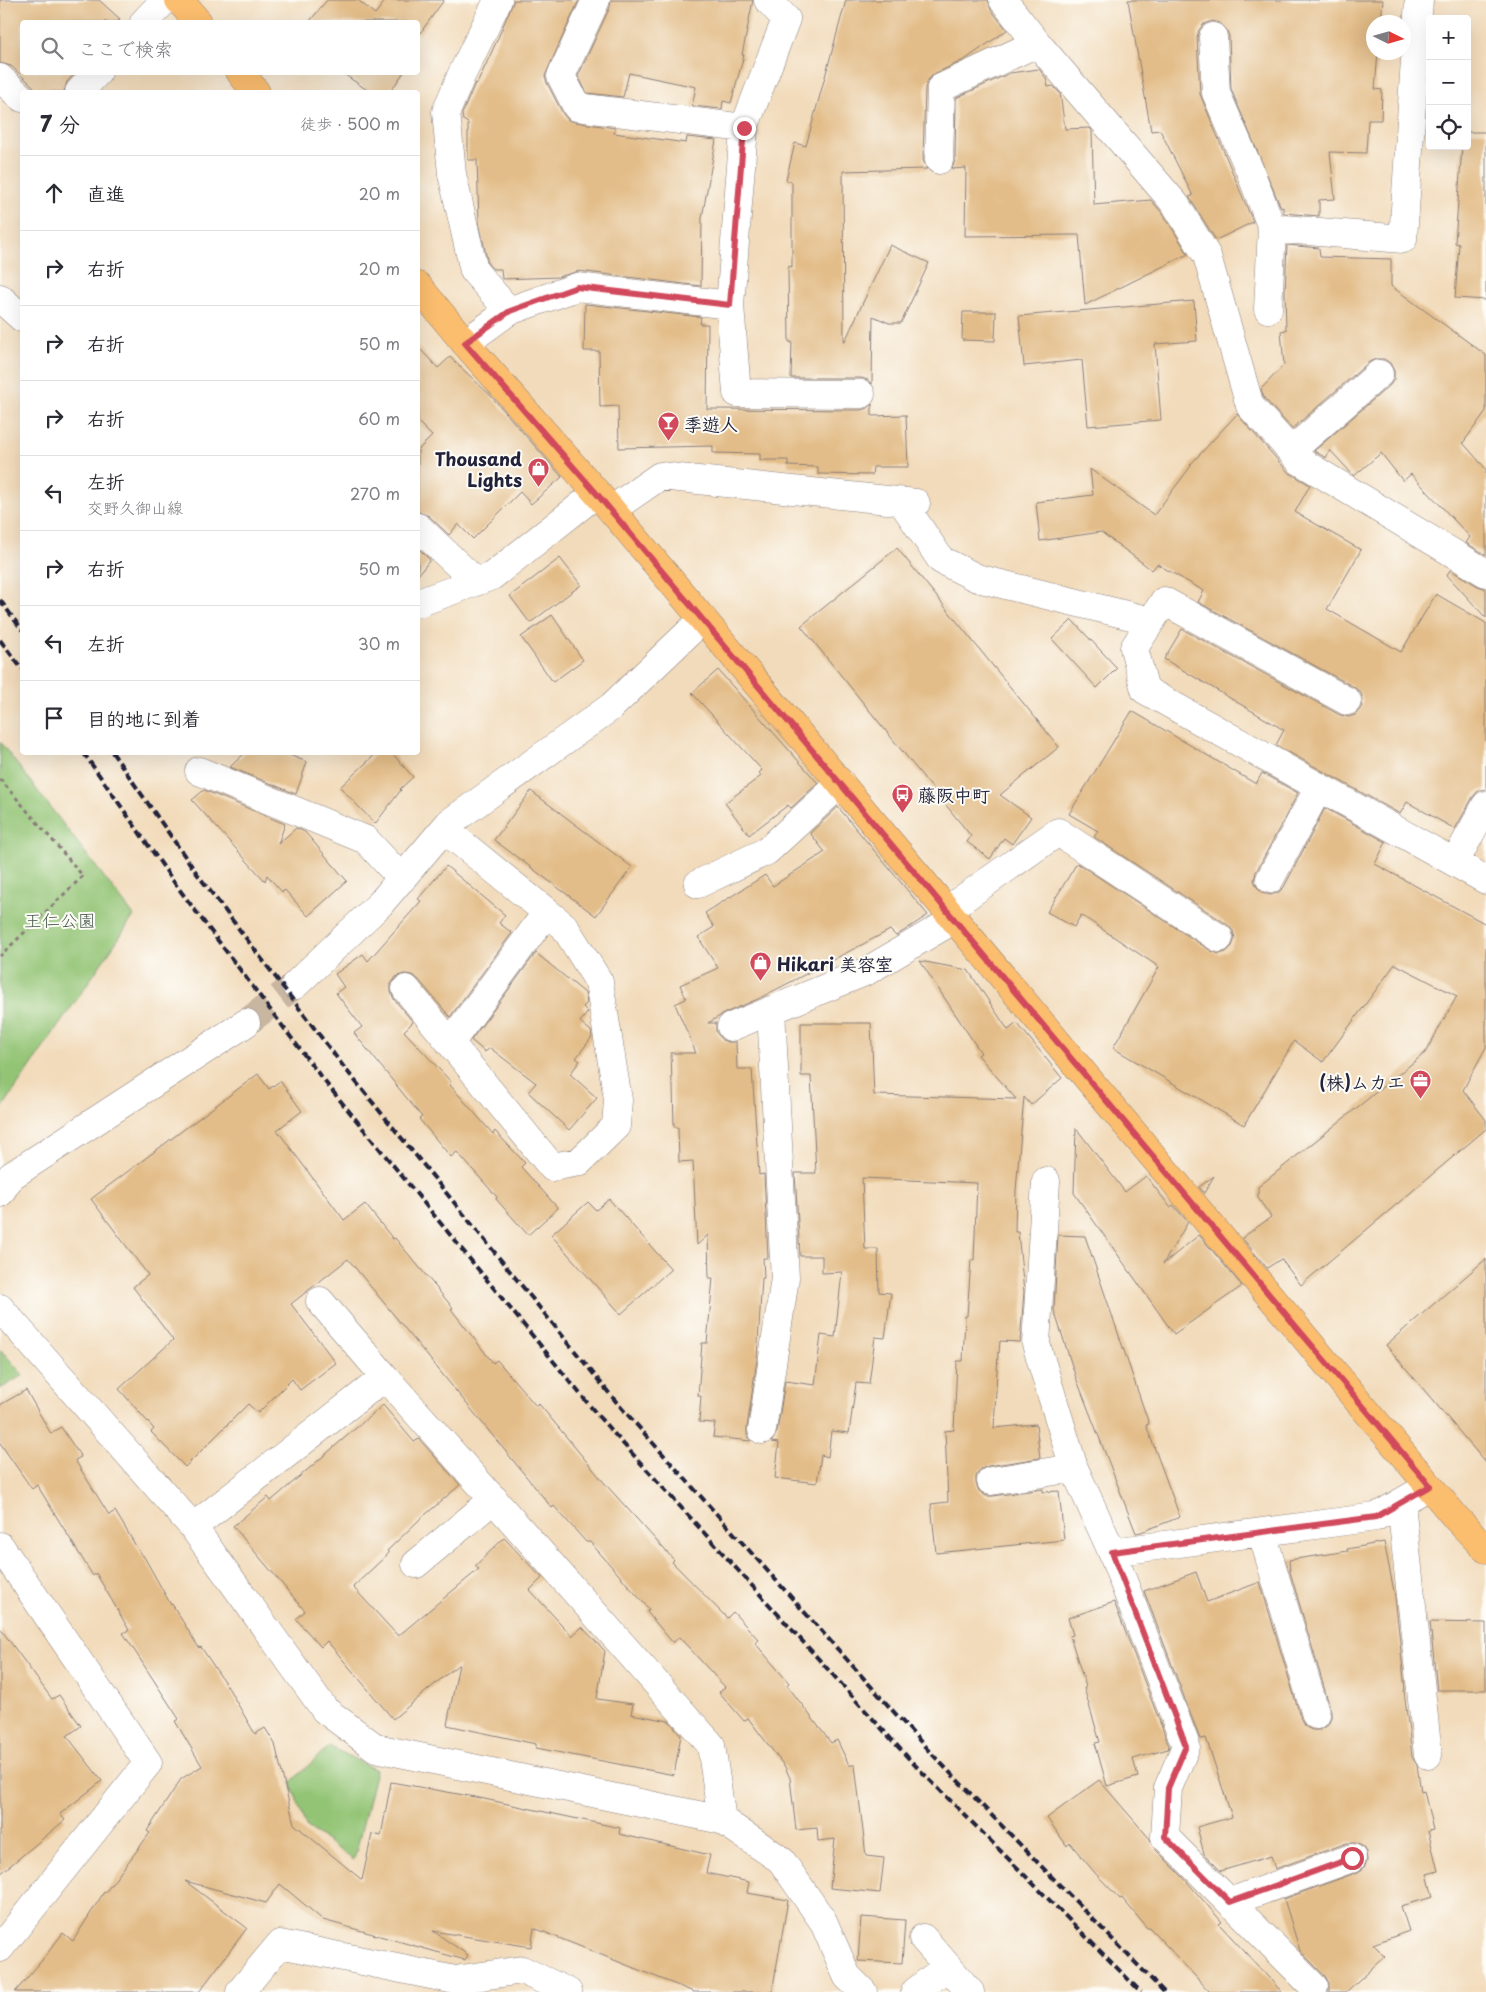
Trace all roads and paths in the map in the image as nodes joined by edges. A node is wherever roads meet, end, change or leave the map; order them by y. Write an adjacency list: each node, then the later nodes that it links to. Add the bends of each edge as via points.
1 (165, 0): 8 (street)
2 (179, 0): 9 (main road)
3 (498, 0): 25 (street, via 446,112 452,174 474,271)
4 (596, 0): 18 (street, via 561,76 577,107)
5 (768, 0): 18 (street, via 786,19)
6 (1003, 0): 11 (street)
7 (1419, 0): 20 (street, via 1403,239)
8 (146, 20)
9 (196, 20)
10 (1213, 37): 20 (street, via 1216,93)
11 (1036, 43): 19 (street, via 941,88); 30 (street, via 1176,205 1206,256 1250,406)
12 (95, 75): 15 (street)
13 (242, 75): 16 (main road)
14 (0, 78): 17 (street)
15 (81, 90)
16 (254, 90)
17 (20, 96)
18 (744, 128): 23 (street)
19 (939, 160)
20 (1272, 228): 24 (street)
21 (420, 288): 27 (main road)
22 (0, 298): 26 (street)
23 (730, 305): 25 (street, via 577,287); 29 (street, via 737,393)
24 (1268, 309)
25 (510, 311): 27 (street)
26 (20, 316)
27 (465, 343): 31 (main road)
28 (1379, 374): 30 (street)
29 (861, 394)
30 (1291, 451): 33 (street, via 1300,461)
31 (604, 502): 34 (street, via 492,576); 36 (main road); 37 (street, via 660,476 909,502 941,560 977,578)
32 (420, 529): 34 (street)
33 (1486, 573)
34 (476, 582): 35 (street)
35 (420, 602)
36 (703, 619): 41 (main road); 44 (street, via 611,707)
37 (1151, 621): 38 (street, via 1164,601); 42 (street, via 1134,648 1145,690)
38 (1347, 701)
39 (199, 771): 46 (street, via 366,840)
40 (0, 779): 53 (path, via 83,876)
41 (841, 783): 49 (street, via 767,851); 51 (main road)
42 (1319, 788): 45 (street); 47 (street)
43 (1486, 805): 45 (street)
44 (444, 829): 46 (street); 50 (street)
45 (1455, 862): 48 (street)
46 (402, 879): 54 (street)
47 (1270, 879)
48 (1486, 880)
49 (698, 884)
50 (547, 912): 59 (street); 59 (street, via 564,926 600,982 618,1100 616,1126 579,1162 552,1166)
51 (951, 915): 52 (street, via 1058,832); 56 (street, via 867,970); 68 (main road)
52 (1219, 938)
53 (0, 956)
54 (295, 985)
55 (406, 989): 59 (street)
56 (771, 1010): 58 (street); 65 (street, via 785,1278)
57 (246, 1023): 61 (street)
58 (730, 1027)
59 (450, 1043)
60 (1046, 1181): 66 (street, via 1036,1344)
61 (4, 1182)
62 (320, 1301): 64 (street)
63 (0, 1308): 71 (street)
64 (385, 1377): 69 (street); 71 (street)
65 (762, 1430)
66 (1074, 1468): 67 (street); 75 (street)
67 (991, 1481)
68 (1430, 1486): 70 (street); 74 (main road)
69 (494, 1499): 76 (street); 79 (street, via 712,1745)
70 (1400, 1502): 72 (street, via 1376,1517); 78 (street)
71 (193, 1527): 79 (street, via 325,1710 376,1748)
72 (1262, 1533): 75 (street); 77 (street)
73 (0, 1546): 83 (street, via 148,1763)
74 (1486, 1549)
75 (1112, 1552): 81 (street, via 1186,1746 1168,1788 1165,1837)
76 (416, 1564)
77 (1316, 1715)
78 (1428, 1755)
79 (722, 1820): 89 (street, via 781,1860 823,1921 848,1976)
80 (1352, 1858): 81 (street)
81 (1230, 1902): 86 (street)
82 (923, 1938): 84 (street)
83 (0, 1948)
84 (946, 1967): 90 (street); 91 (street)
85 (451, 1986): 87 (street, via 280,1944); 88 (street, via 522,1970)
86 (1314, 1987)
87 (240, 1992)
88 (568, 1992)
89 (864, 1992)
90 (915, 1992)
91 (970, 1992)

